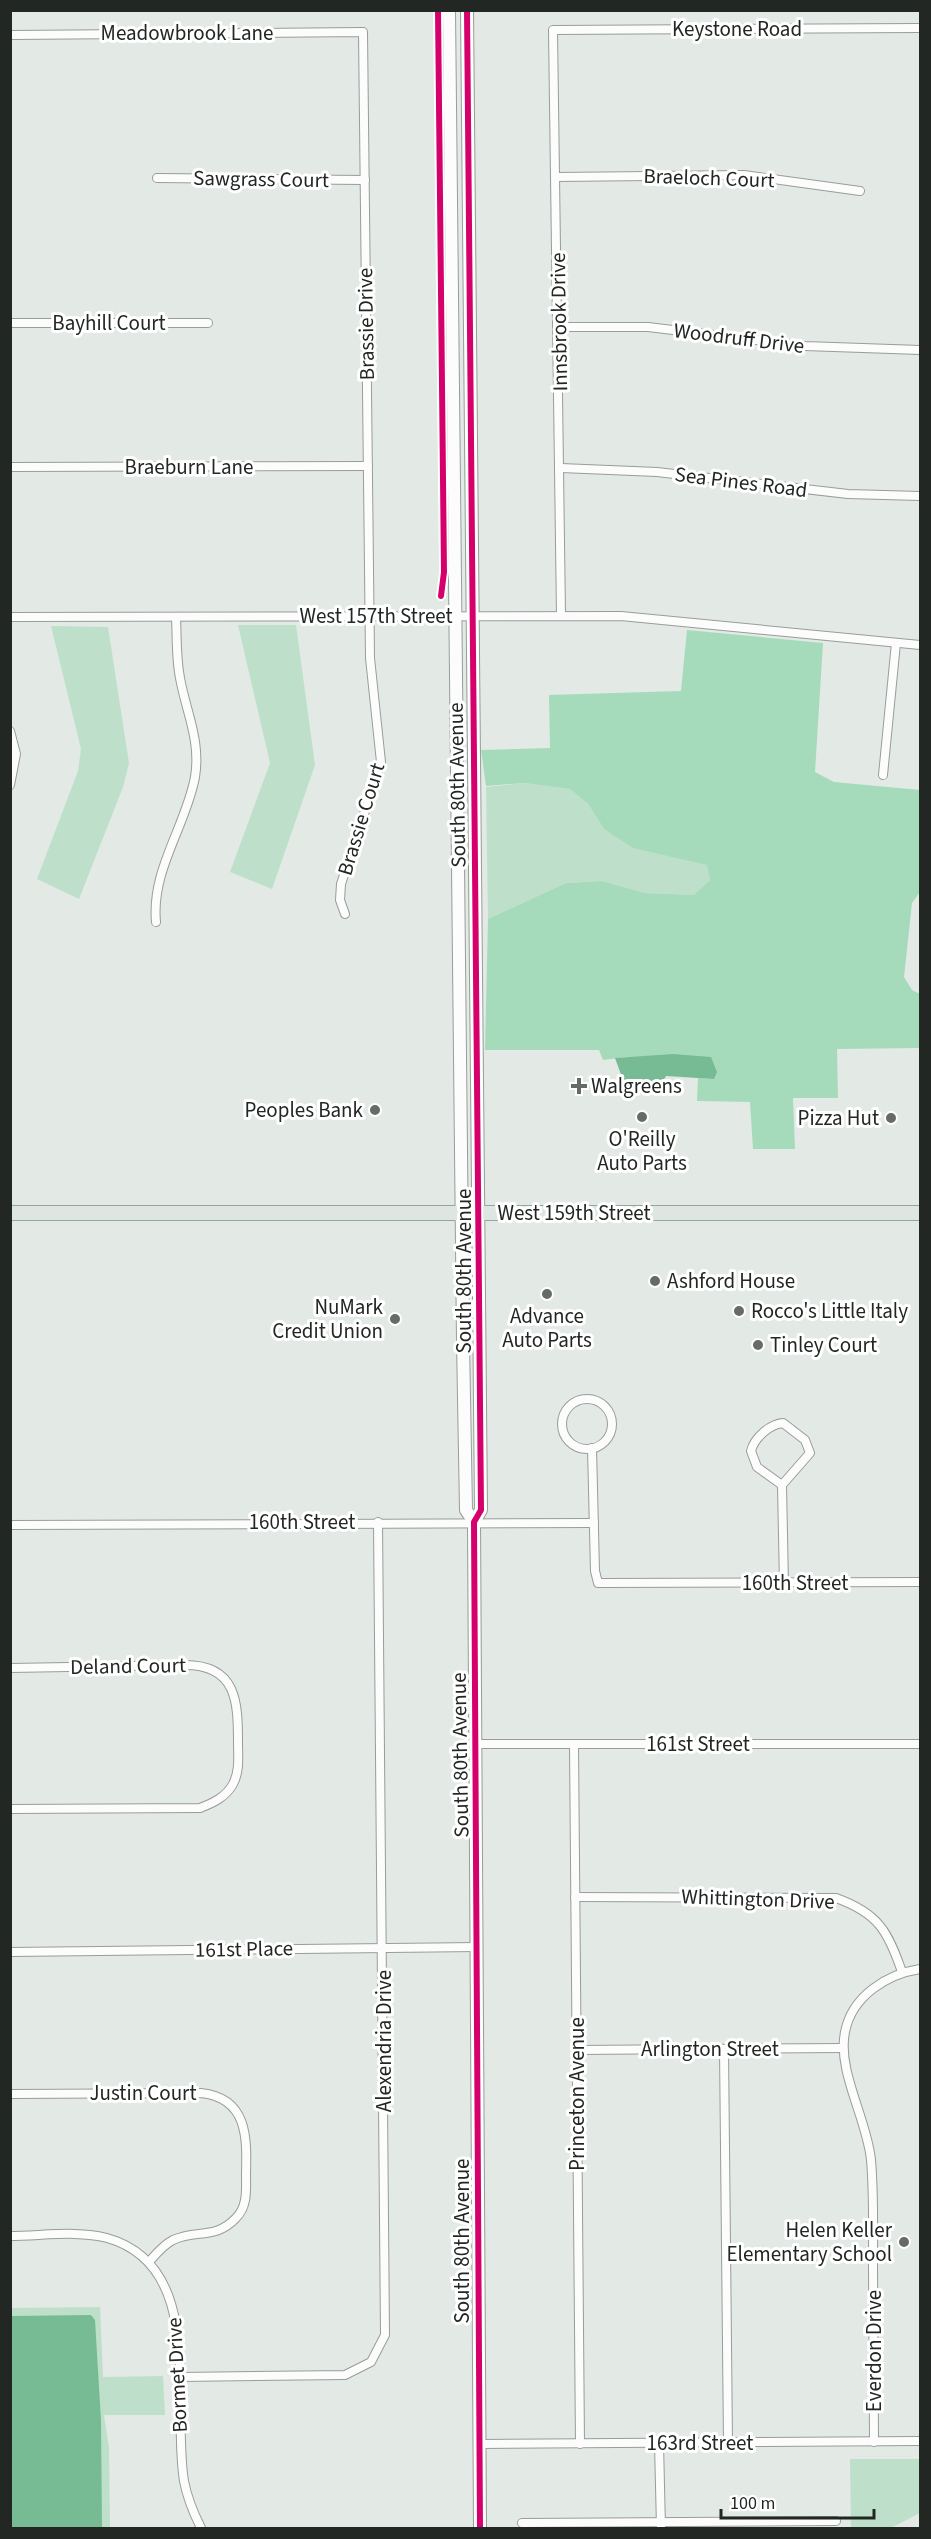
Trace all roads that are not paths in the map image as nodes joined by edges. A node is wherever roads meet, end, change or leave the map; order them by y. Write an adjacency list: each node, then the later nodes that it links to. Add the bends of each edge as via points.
1 (449, 10): 20 (street, South 80th Avenue)
2 (467, 10): 21 (street, South 80th Avenue)
3 (921, 28): 4 (street, Keystone Road)
4 (553, 30): 7 (street, Innsbrook Drive)
5 (363, 32): 6 (street, Meadowbrook Lane); 9 (street, Brassie Drive)
6 (10, 35)
7 (556, 177): 10 (street, Braeloch Court, via 744,175); 13 (street, Innsbrook Drive)
8 (157, 178): 9 (street, Sawgrass Court)
9 (365, 180): 15 (street, Brassie Drive)
10 (860, 191)
11 (10, 323): 12 (street, Bayhill Court)
12 (208, 323)
13 (558, 327): 14 (street, Woodruff Drive, via 648,327 805,346); 17 (street, Innsbrook Drive)
14 (921, 350)
15 (368, 466): 16 (street, Braeburn Lane); 19 (street, Brassie Drive)
16 (10, 467)
17 (561, 468): 18 (street, Sea Pines Road, via 657,472 848,494); 22 (street, Innsbrook Drive)
18 (921, 496)
19 (369, 615): 20 (street, West 157th Street); 24 (street, West 157th Street); 30 (street, Brassie Court, via 381,762 340,884)
20 (455, 615): 21 (street, West 157th Street); 34 (street, South 80th Avenue)
21 (471, 615): 22 (street, West 157th Street); 35 (street, South 80th Avenue)
22 (561, 615): 25 (street, West 157th Street, via 664,620)
23 (10, 617): 24 (street, West 157th Street)
24 (176, 618): 31 (street, via 180,677 197,752 195,778 156,890)
25 (896, 643): 26 (street, West 157th Street); 28 (street)
26 (921, 645)
27 (10, 731): 29 (street, via 16,753)
28 (883, 776)
29 (10, 784)
30 (345, 914)
31 (156, 922)
32 (10, 1213): 34 (main road, West 159th Street)
33 (921, 1213): 35 (main road, West 159th Street)
34 (462, 1214): 35 (main road, West 159th Street); 39 (street, South 80th Avenue, via 466,1510)
35 (480, 1214): 39 (street, South 80th Avenue, via 481,1510)
36 (592, 1448): 36 (street, via 606,1439 612,1424 606,1408 599,1402 574,1402 564,1414 562,1429 570,1442 584,1449); 40 (street)
37 (782, 1485): 37 (street, via 757,1467 752,1447 783,1423 805,1440 810,1453); 43 (street)
38 (378, 1522): 39 (street, 160th Street); 41 (street, 160th Street); 51 (street, Alexendria Drive)
39 (474, 1522): 40 (street, 160th Street); 45 (street, South 80th Avenue)
40 (594, 1523): 43 (street, 160th Street, via 594,1571 598,1583)
41 (10, 1525)
42 (921, 1582): 43 (street, 160th Street)
43 (784, 1584)
44 (10, 1668): 48 (street, Deland Court, via 206,1667 225,1679 237,1697 238,1766 228,1791 200,1808)
45 (476, 1744): 46 (street, 161st Street); 50 (street, South 80th Avenue)
46 (574, 1744): 47 (street, 161st Street); 49 (street, Princeton Avenue)
47 (921, 1744)
48 (10, 1809)
49 (575, 1897): 54 (street, Whittington Drive, via 836,1898 876,1920 887,1933); 57 (street, Princeton Avenue)
50 (478, 1947): 51 (street, 161st Place); 66 (street, South 80th Avenue)
51 (383, 1948): 52 (street, 161st Place); 61 (street, Alexendria Drive, via 386,2327 382,2343 371,2362 345,2375)
52 (10, 1952)
53 (921, 1969): 54 (street)
54 (902, 1972): 55 (street, via 881,1982 864,1997 849,2018)
55 (843, 2048): 56 (street, Arlington Street); 63 (street, Everdon Drive, via 872,2172)
56 (724, 2049): 57 (street, Arlington Street); 65 (street)
57 (577, 2050): 67 (street, Princeton Avenue)
58 (10, 2094): 60 (street, Justin Court, via 201,2092 231,2106 247,2136 246,2198 241,2211 217,2233 171,2241)
59 (10, 2236): 60 (street, Bormet Drive, via 99,2236 130,2248)
60 (149, 2262): 61 (street, Bormet Drive, via 174,2307)
61 (179, 2377): 71 (street, Bormet Drive, via 184,2483)
62 (921, 2441): 63 (street, 163rd Street)
63 (874, 2442): 65 (street, 163rd Street)
64 (659, 2443): 65 (street, 163rd Street); 67 (street, 163rd Street); 70 (street)
65 (728, 2443)
66 (480, 2444): 67 (street, 163rd Street); 72 (street, South 80th Avenue)
67 (580, 2444)
68 (836, 2521): 70 (street)
69 (522, 2523): 70 (street)
70 (661, 2525)
71 (201, 2529)
72 (480, 2529)

